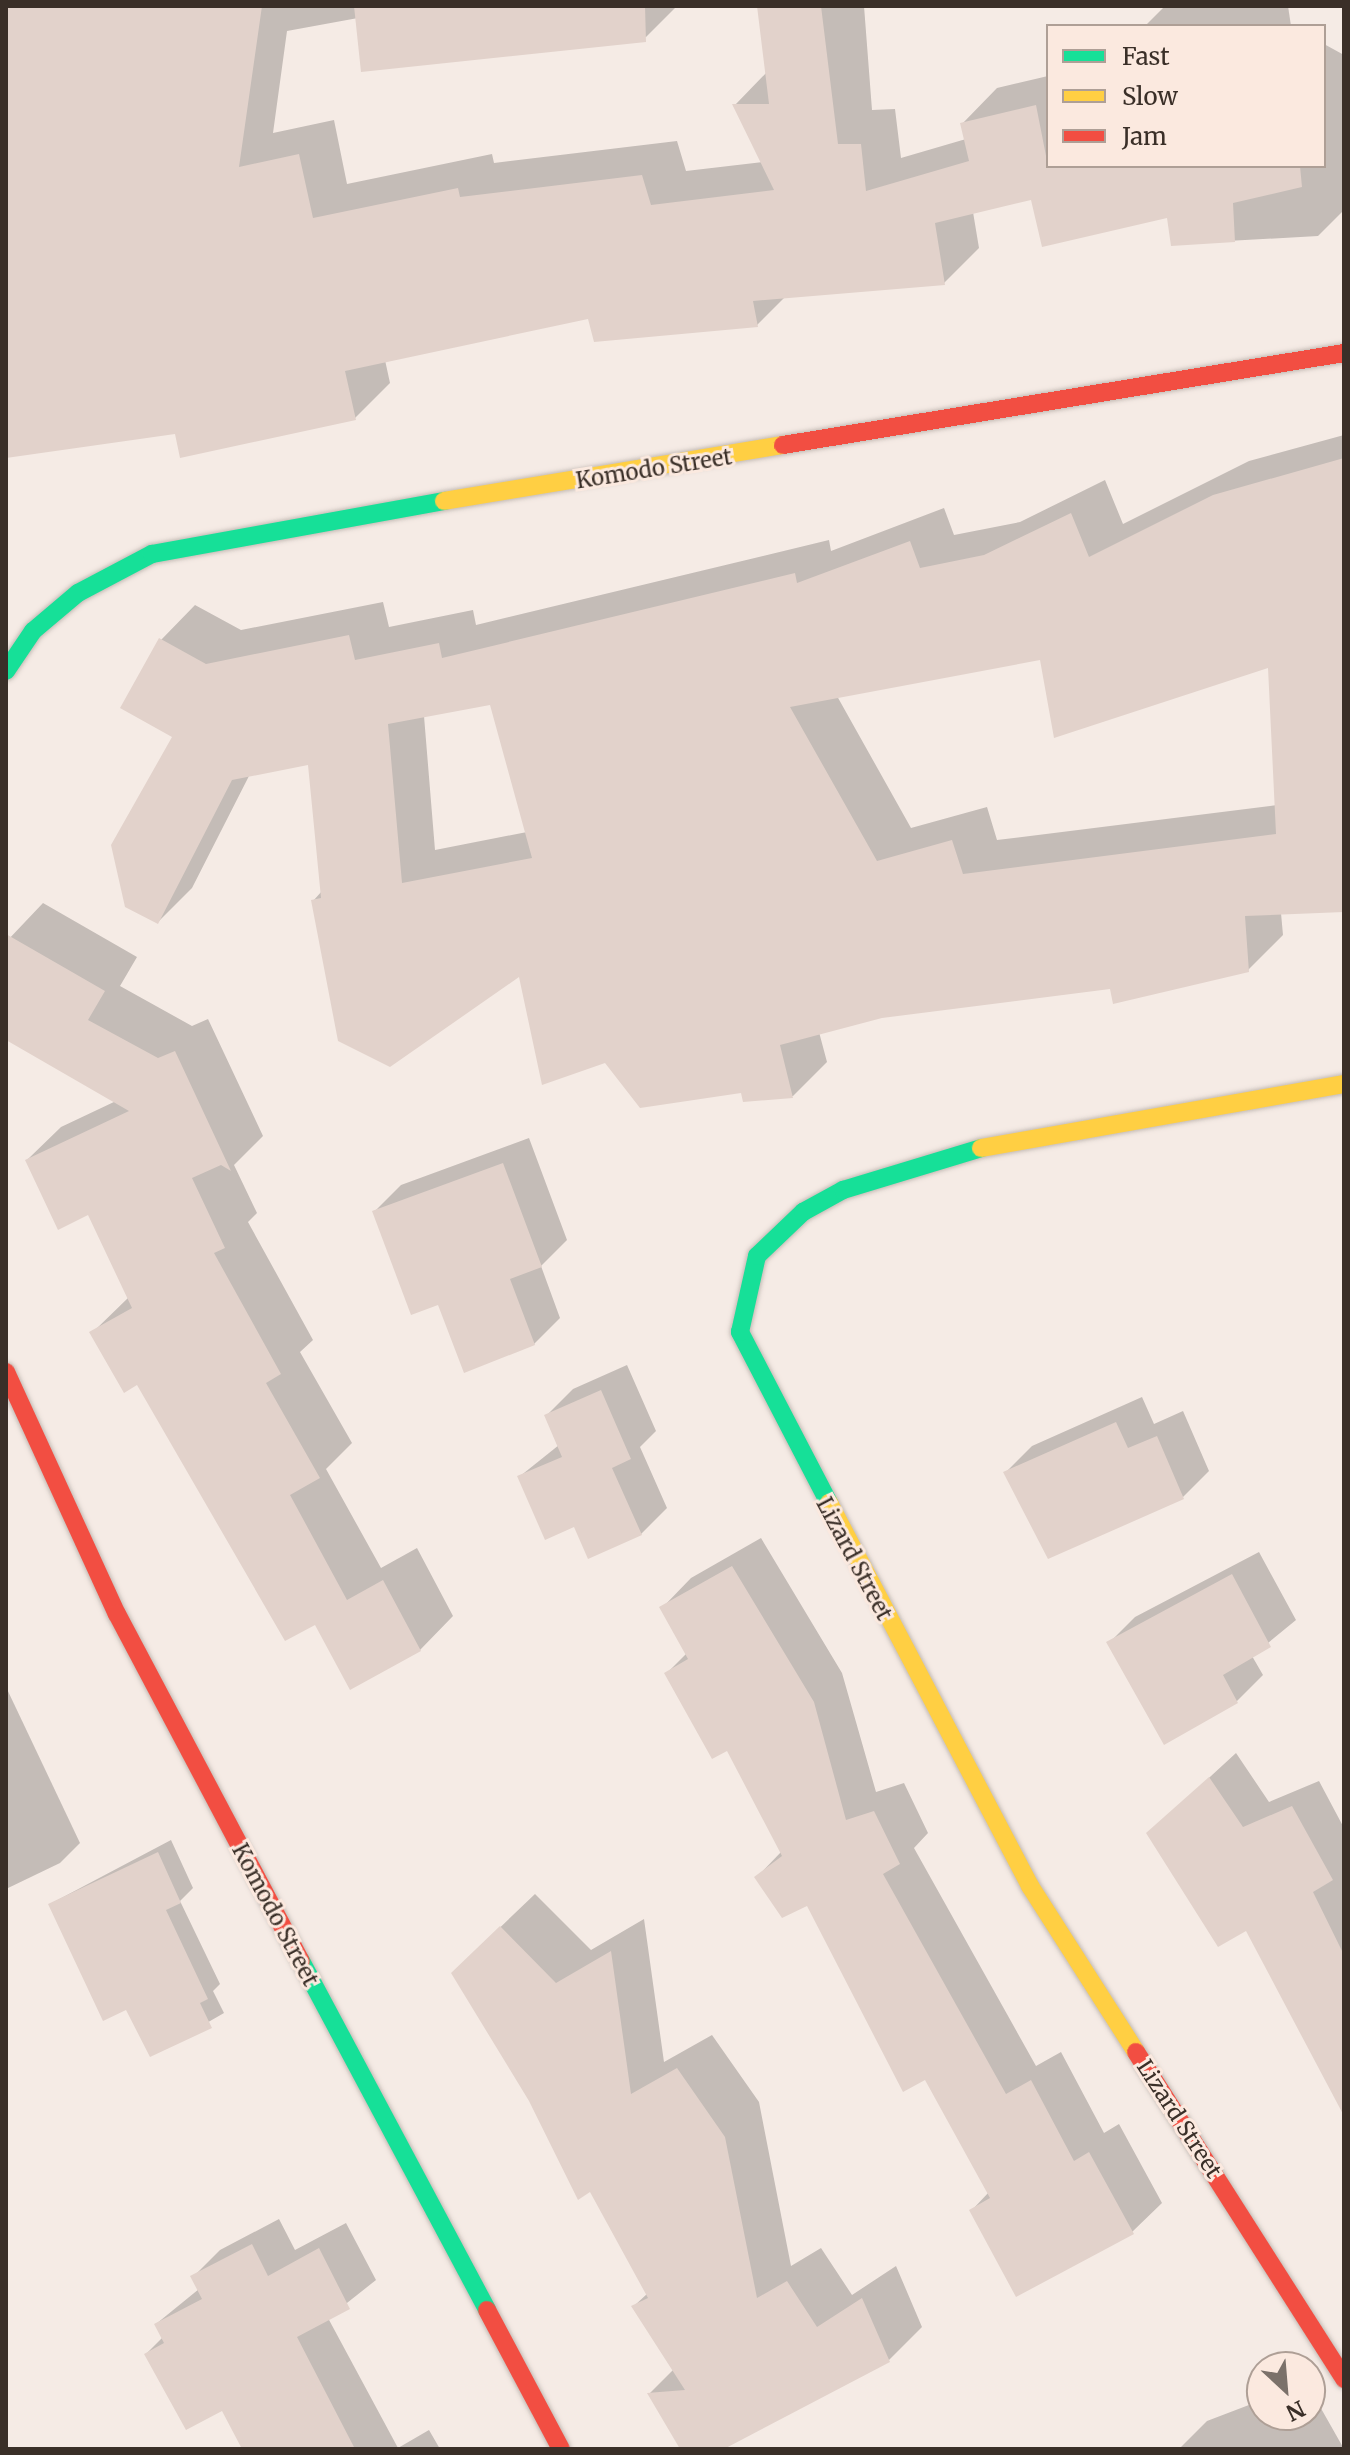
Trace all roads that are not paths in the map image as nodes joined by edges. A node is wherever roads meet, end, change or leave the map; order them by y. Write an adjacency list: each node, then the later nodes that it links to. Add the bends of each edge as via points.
1 (1344, 353): 2 (street, Komodo Street, via 221,537 152,554 78,593 33,631)
2 (6, 671)
3 (1344, 1084): 5 (street, Lizard Street, via 1006,1140 843,1190 803,1212 757,1256 740,1332 1030,1886)
4 (6, 1372): 6 (street, Komodo Street, via 125,1628)
5 (1344, 2379)
6 (561, 2449)

